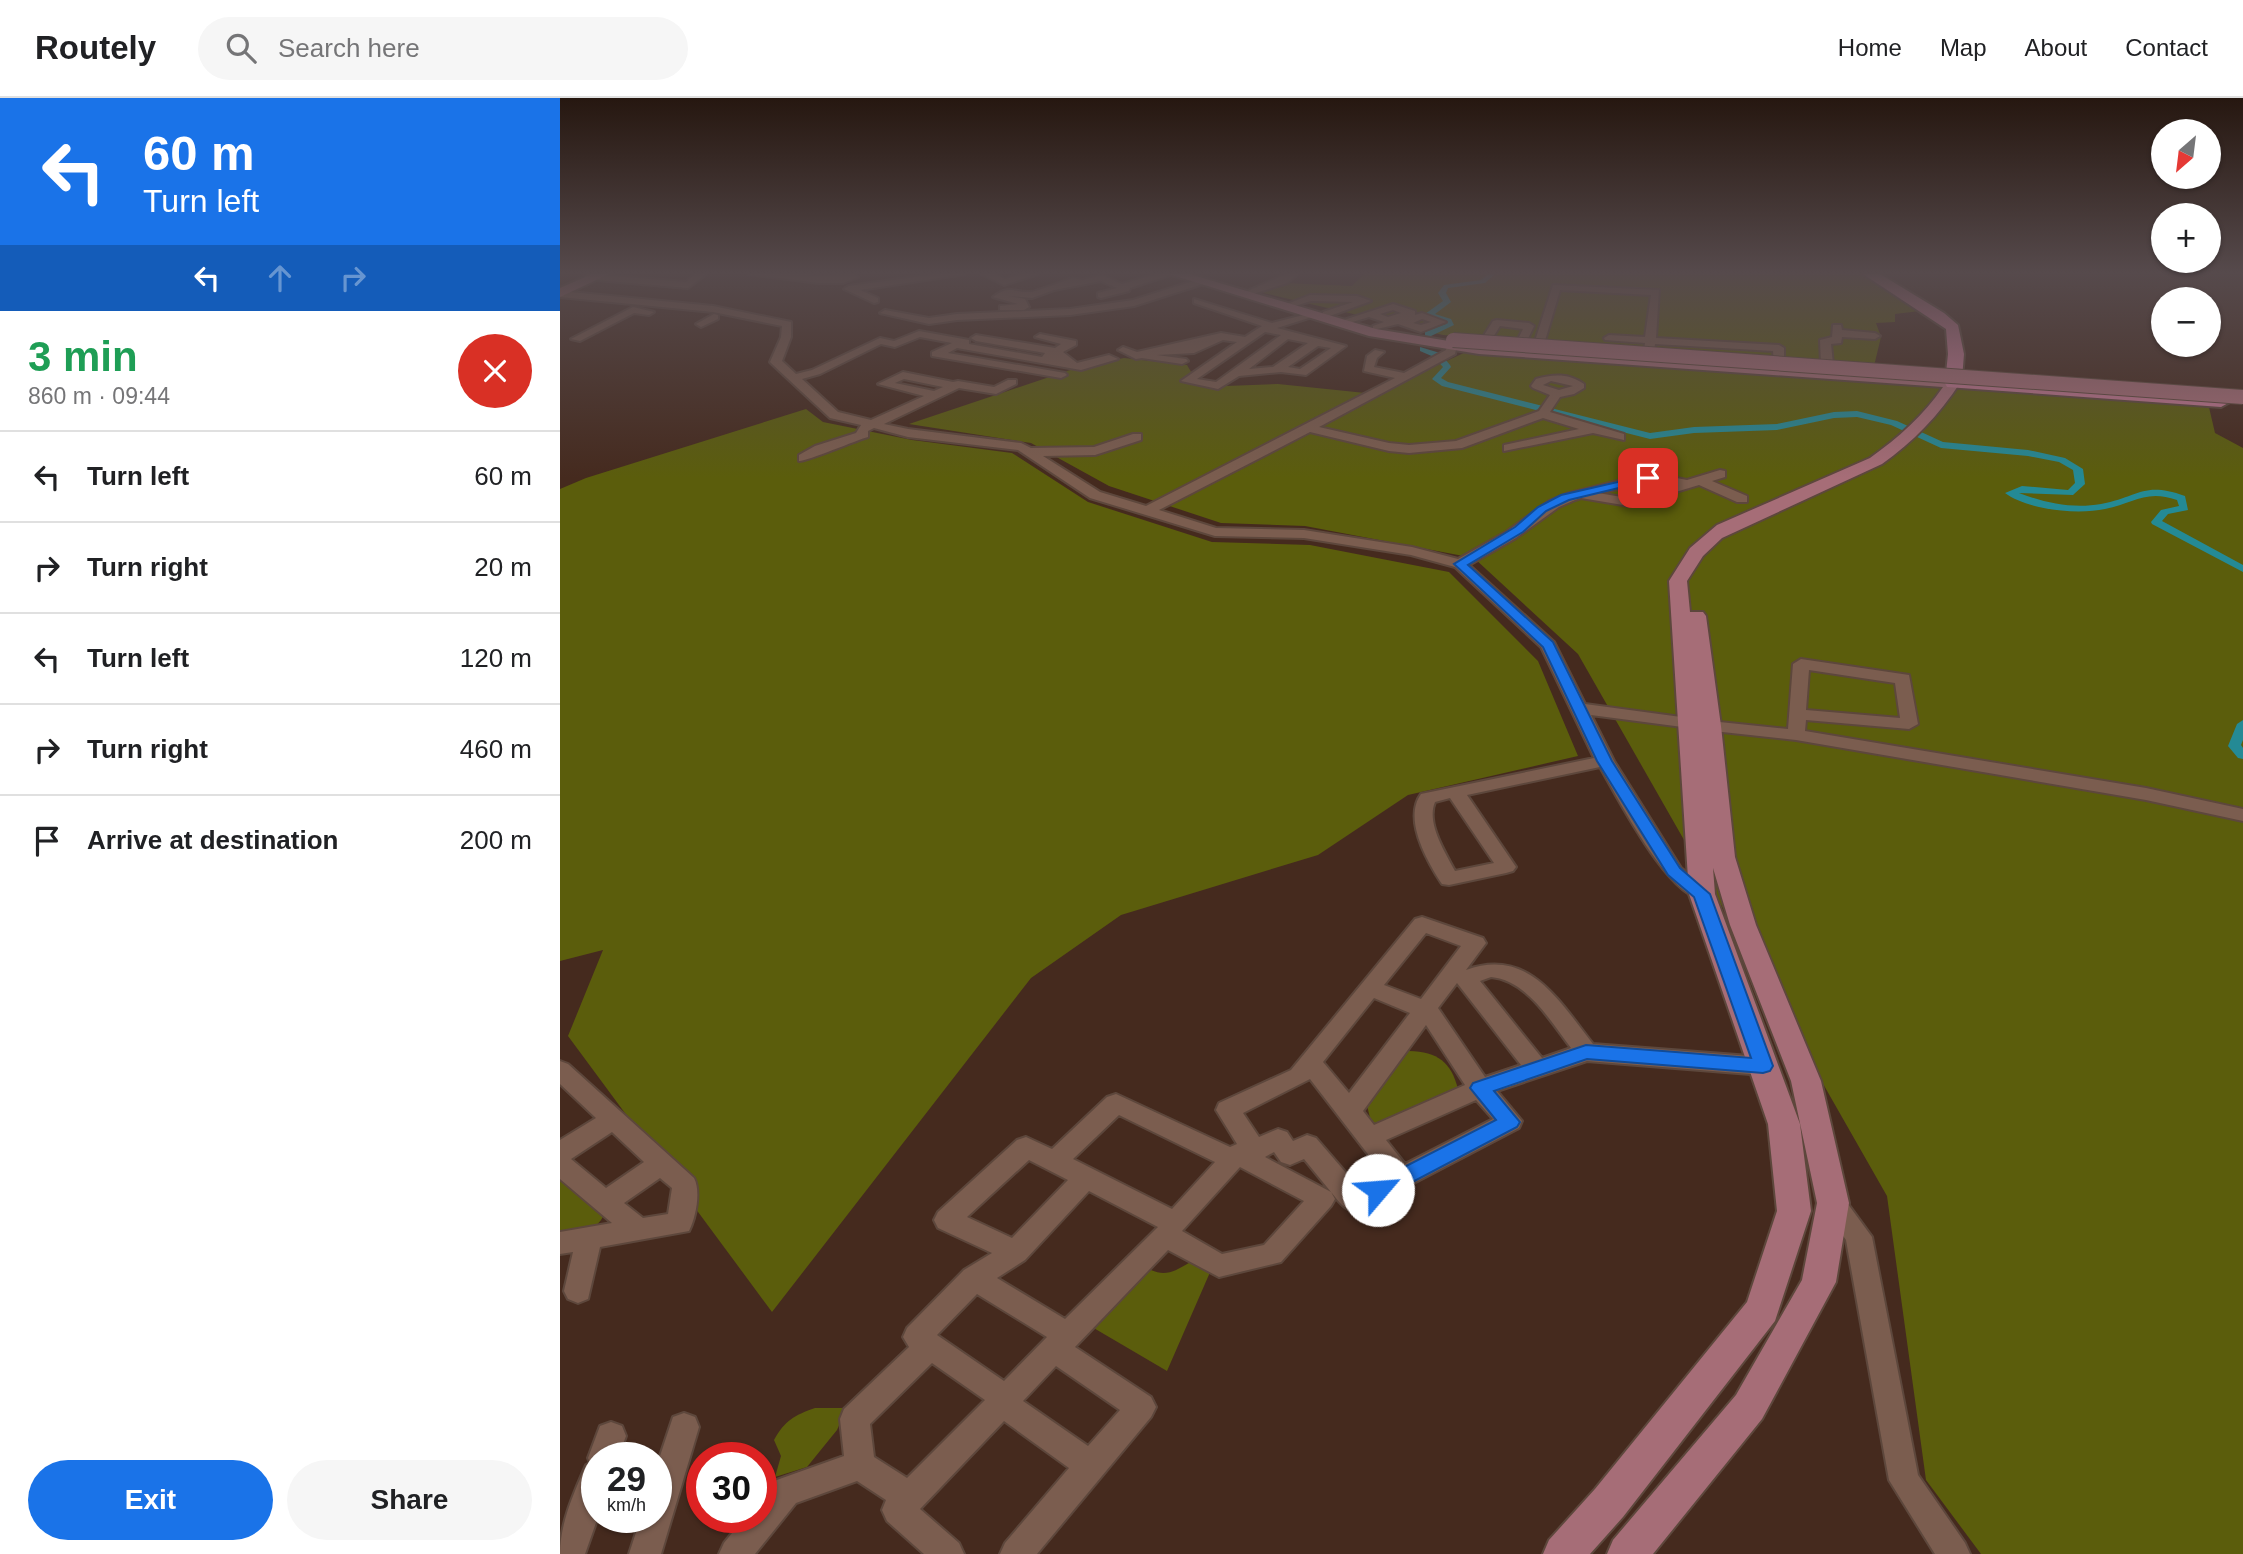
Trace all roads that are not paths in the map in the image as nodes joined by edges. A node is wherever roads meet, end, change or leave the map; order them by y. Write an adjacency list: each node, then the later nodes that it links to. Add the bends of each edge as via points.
1 (784, 342): 51 (street, via 776,362)
2 (878, 342): 51 (street)
3 (934, 342): 34 (street)
4 (972, 342): 34 (street)
5 (1003, 342): 25 (street)
6 (1039, 342): 25 (street)
7 (1067, 342): 29 (street, via 1072,343)
8 (1187, 342): 27 (street)
9 (1209, 342): 27 (street)
10 (1243, 342): 26 (street); 35 (street)
11 (1278, 342): 26 (street)
12 (1316, 342): 33 (street); 38 (street, via 1342,346)
13 (1423, 342): 23 (main road)
14 (1435, 342): 23 (main road)
15 (1475, 342): 23 (main road)
16 (1509, 342): 22 (main road)
17 (1629, 342): 24 (street)
18 (1650, 342): 24 (street)
19 (1825, 342): 42 (street)
20 (1955, 342): 53 (highway)
21 (1971, 342): 53 (highway)
22 (1539, 344): 30 (main road)
23 (1452, 346): 30 (main road); 50 (street); 59 (main road, bridge)
24 (1650, 346): 32 (main road); 40 (main road); 40 (street, via 1779,348)
25 (1029, 347): 29 (street)
26 (1271, 347): 33 (street); 47 (street)
27 (1196, 348): 28 (street); 35 (street); 39 (street)
28 (1155, 349): 39 (street, via 1147,357); 41 (street, via 1136,356 1128,352 1081,368)
29 (1056, 351): 37 (street); 41 (street)
30 (1562, 351): 32 (main road); 52 (street)
31 (1379, 352): 50 (street, via 1368,369)
32 (1578, 352): 52 (street); 53 (main road)
33 (1300, 353): 38 (street); 45 (street)
34 (956, 354): 36 (street); 43 (street, via 981,375); 54 (street)
35 (1225, 354): 44 (street); 47 (street)
36 (1016, 356): 37 (street); 43 (street)
37 (1041, 360): 41 (street); 46 (street)
38 (1321, 360): 45 (street, via 1302,373)
39 (1181, 361): 44 (street)
40 (1778, 361): 42 (main road)
41 (1071, 364)
42 (1827, 364): 53 (main road)
43 (999, 365): 46 (street)
44 (1207, 367): 48 (street); 48 (street, via 1187,381 1217,386)
45 (1278, 368): 47 (street)
46 (1025, 369): 49 (street, via 1056,374 1030,384)
47 (1259, 371): 48 (street)
48 (1234, 374)
49 (993, 377)
50 (1407, 377): 63 (street)
51 (793, 378): 62 (street, via 834,415)
52 (1563, 378): 57 (street, via 1579,384 1579,389); 57 (street, via 1544,379 1537,386)
53 (1962, 379): 59 (highway); 83 (main road, via 1885,470 1745,530 1716,548 1700,569 1692,590)
54 (930, 381): 56 (street); 58 (street, via 903,375 880,386)
55 (1012, 383): 56 (street, via 996,391)
56 (954, 386): 58 (street)
57 (1557, 393): 60 (street)
58 (937, 395): 62 (street)
59 (2243, 398)
60 (1543, 414): 61 (street); 65 (street)
61 (1569, 422): 64 (street); 70 (street)
62 (873, 424): 72 (street); 74 (street, via 861,431 864,434)
63 (1310, 428): 65 (street, via 1368,444 1409,449 1458,445); 79 (street)
64 (1594, 429): 67 (street); 68 (street)
65 (1496, 431): 70 (street)
66 (1137, 437): 72 (street, via 1095,451)
67 (1620, 437)
68 (1547, 439): 70 (street); 73 (street)
69 (1085, 441): 72 (street)
70 (1524, 442): 71 (street)
71 (1508, 448)
72 (1025, 450): 79 (street, via 1095,495)
73 (1571, 452)
74 (804, 458)
75 (1720, 474): 76 (street)
76 (1694, 482): 77 (street, via 1648,478); 77 (street, via 1629,502); 78 (street)
77 (1581, 494): 80 (street, via 1542,509 1519,530)
78 (1742, 499)
79 (1148, 511): 80 (street, via 1215,532 1304,534 1412,551)
80 (1460, 564): 81 (street, via 1548,645)
81 (1579, 708): 83 (street); 85 (street)
82 (1798, 714): 82 (street, via 1801,664 1903,678 1909,724); 84 (street)
83 (1700, 725): 84 (street); 88 (main road, via 1693,812); 109 (main road, via 1722,857 1743,925 1806,1081)
84 (1796, 735): 87 (street, via 2146,794)
85 (1605, 761): 86 (street); 88 (street, via 1674,872)
86 (1455, 792): 86 (street, via 1470,813 1506,867 1449,879 1421,817 1429,797)
87 (2243, 815)
88 (1702, 894): 94 (main road)
89 (1459, 976): 90 (street, via 1475,943 1422,924); 91 (street); 92 (street, via 1493,969 1517,976 1534,988); 95 (street)
90 (1370, 988): 91 (street); 93 (street)
91 (1423, 1009): 97 (street); 98 (street)
92 (1586, 1052): 94 (street); 95 (street)
93 (1310, 1062): 98 (street); 107 (street, via 1299,1076 1228,1110 1255,1151 1278,1139 1290,1155 1307,1145 1355,1202)
94 (1763, 1066): 130 (main road, via 1784,1124 1794,1211 1762,1310)
95 (1537, 1069): 97 (street)
96 (563, 1076): 99 (street)
97 (1480, 1088): 100 (street); 107 (street, via 1510,1122)
98 (1349, 1111): 100 (street)
99 (613, 1119): 101 (street); 105 (street)
100 (1370, 1137): 107 (street)
101 (560, 1153)
102 (1232, 1159): 103 (street, via 1116,1103); 110 (street); 110 (street, via 1237,1154 1322,1199 1272,1255 1219,1266)
103 (1055, 1161): 106 (street); 114 (street, via 1026,1147 947,1220)
104 (560, 1164): 108 (street)
105 (661, 1164): 108 (street); 111 (street, via 685,1185 680,1223)
106 (1087, 1177): 110 (street); 114 (street)
107 (1401, 1178)
108 (606, 1202): 111 (street)
109 (1833, 1203): 131 (main road, via 1819,1282 1749,1407); 132 (street, via 1858,1237 1904,1480)
110 (1170, 1229): 117 (street)
111 (638, 1230): 112 (street)
112 (589, 1238): 113 (street); 116 (street)
113 (560, 1243)
114 (1016, 1252): 115 (street)
115 (974, 1278): 117 (street); 118 (street, via 917,1337)
116 (578, 1291)
117 (1061, 1342): 119 (street); 122 (street, via 1141,1407)
118 (930, 1346): 119 (street); 121 (street, via 855,1419)
119 (1004, 1401): 122 (street); 123 (street)
120 (684, 1427): 126 (street)
121 (860, 1465): 123 (street); 127 (street, via 785,1492)
122 (1091, 1466): 129 (street)
123 (910, 1498): 128 (street, via 898,1510)
124 (581, 1520): 125 (street)
125 (569, 1554)
126 (645, 1554)
127 (735, 1554)
128 (948, 1554)
129 (1016, 1554)
130 (1563, 1554)
131 (1627, 1554)
132 (1954, 1554)

